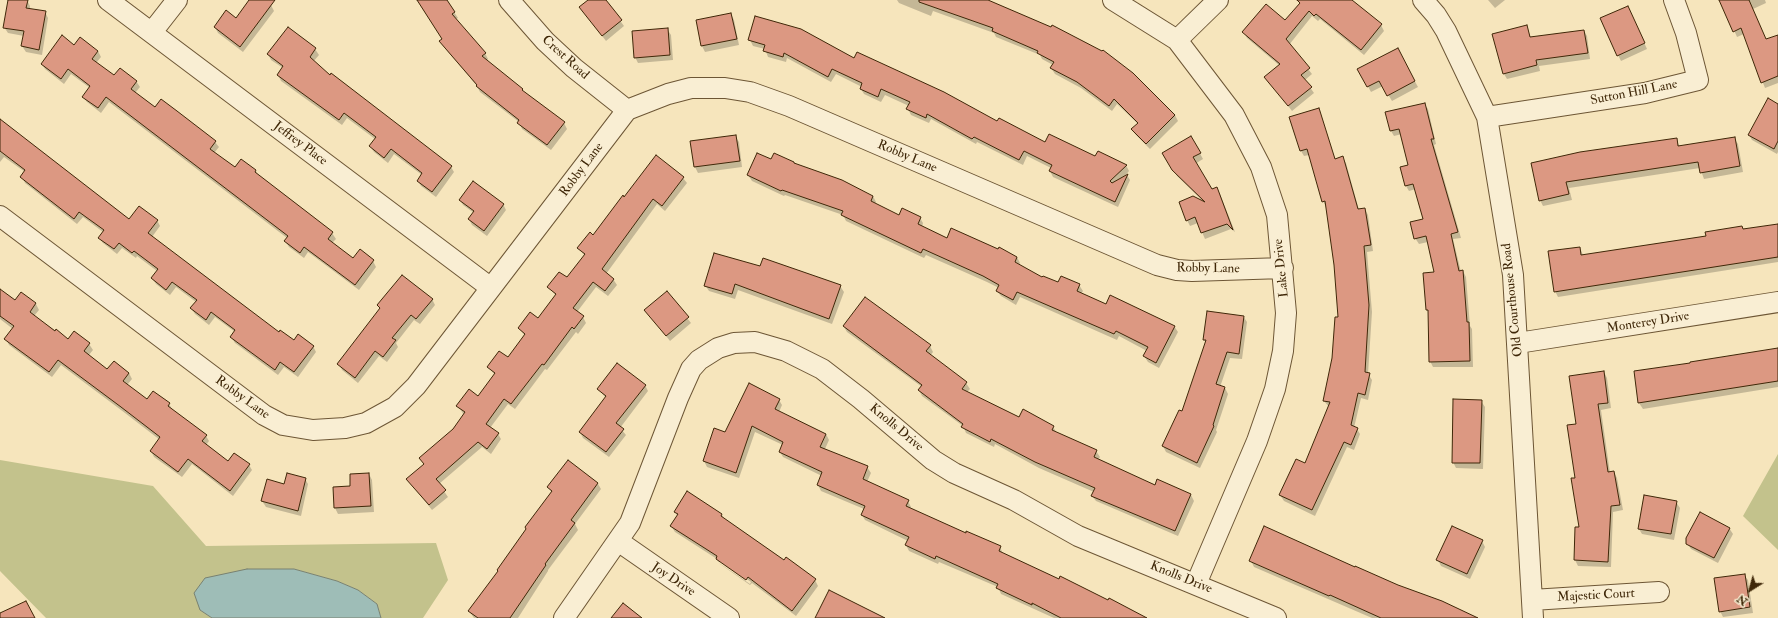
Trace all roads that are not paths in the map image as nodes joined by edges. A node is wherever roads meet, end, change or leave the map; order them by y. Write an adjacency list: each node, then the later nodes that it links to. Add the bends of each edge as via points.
1 (108, 0): 8 (street, Jeffrey Place)
2 (177, 0): 8 (street)
3 (508, 0): 10 (street, Crest Road, via 551,47)
4 (1113, 0): 9 (street, Lake Drive)
5 (1218, 0): 9 (street)
6 (1423, 0): 11 (street, Old Courthouse Road, via 1446,31)
7 (1674, 0): 11 (street, Sutton Hill Lane, via 1686,33 1698,80 1645,93)
8 (152, 32): 14 (street, Jeffrey Place)
9 (1177, 40): 13 (street, Lake Drive, via 1234,114 1261,167 1277,215)
10 (628, 110): 13 (street, Robby Lane, via 691,88 725,88 750,92 789,106 1158,265 1192,271); 14 (street, Robby Lane)
11 (1487, 117): 16 (street, Old Courthouse Road, via 1513,275)
12 (0, 216): 14 (street, Robby Lane, via 264,415 283,425 313,430 345,428 366,422 395,407 416,386)
13 (1283, 268): 18 (street, Lake Drive, via 1286,314 1283,351 1275,389)
14 (491, 288)
15 (1778, 302): 16 (street, Monterey Drive)
16 (1518, 343): 20 (street, Old Courthouse Road)
17 (618, 541): 18 (street, Knolls Drive, via 630,523 691,369 699,360 718,348 734,343 755,342 786,351 822,369 933,460 954,473 1014,500 1078,536); 21 (street, Knolls Drive); 22 (street, Joy Drive)
18 (1196, 584): 23 (street, Knolls Drive)
19 (1659, 592): 20 (street, Majestic Court)
20 (1532, 609)
21 (564, 618)
22 (729, 618)
23 (1276, 618)

